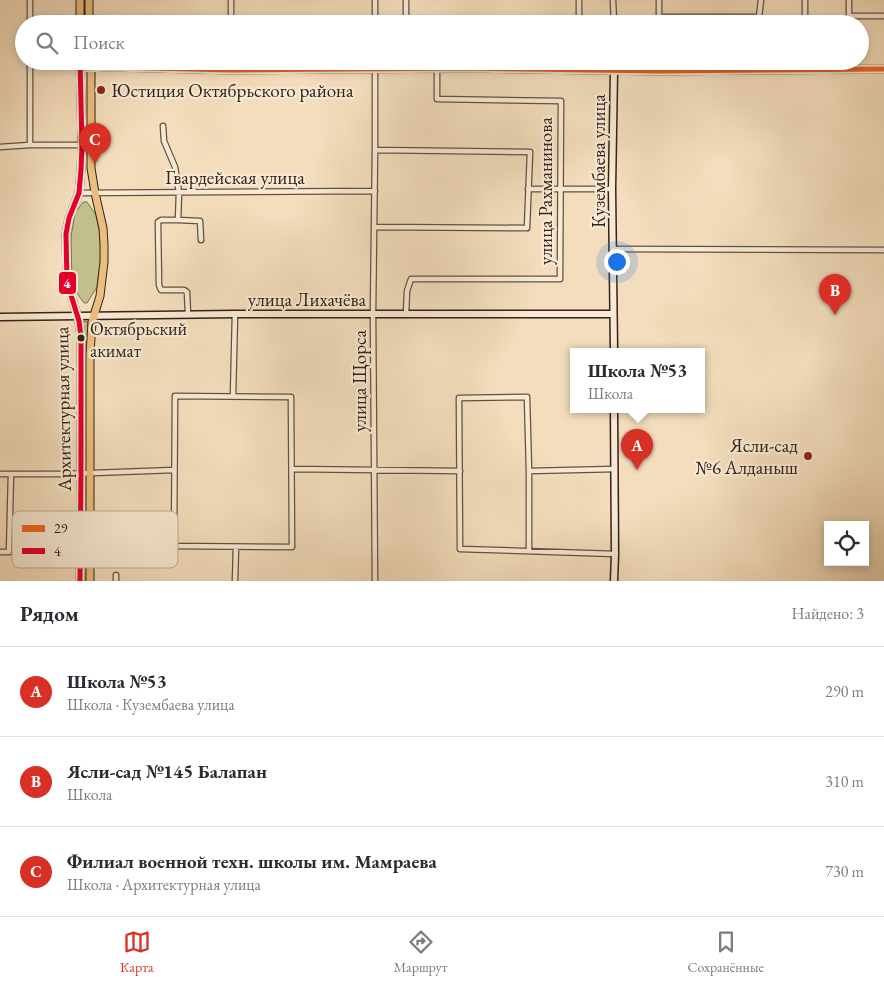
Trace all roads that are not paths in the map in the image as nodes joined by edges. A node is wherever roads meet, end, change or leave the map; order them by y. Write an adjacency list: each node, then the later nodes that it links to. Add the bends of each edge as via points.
1 (30, 0): 13 (street)
2 (80, 0): 14 (main road)
3 (89, 0): 15 (main road)
4 (231, 0): 16 (street)
5 (375, 0): 17 (street)
6 (406, 0): 18 (street)
7 (579, 0): 19 (street)
8 (613, 0): 20 (street)
9 (659, 0): 21 (street)
10 (761, 0): 22 (street)
11 (805, 0): 23 (street)
12 (849, 0): 24 (street)
13 (30, 15)
14 (80, 15)
15 (89, 15)
16 (231, 15)
17 (375, 15)
18 (406, 15)
19 (579, 15)
20 (614, 15)
21 (659, 15)
22 (759, 15)
23 (805, 15)
24 (850, 15)
25 (869, 16): 26 (street)
26 (884, 16)
27 (869, 69): 28 (street)
28 (884, 69)
29 (30, 70): 39 (street)
30 (80, 70): 40 (main road, Архитектурная улица)
31 (91, 70): 48 (main road, Архитектурная улица)
32 (231, 70): 33 (street)
33 (375, 70): 42 (street, улица Щорса)
34 (437, 70): 45 (street, улица Рахманинова, via 437,99 561,101)
35 (614, 70): 36 (street); 43 (street, Кузембаева улица)
36 (710, 70): 37 (street)
37 (804, 70)
38 (163, 126): 49 (street, via 164,141 175,167)
39 (30, 145): 40 (street); 41 (street)
40 (82, 145): 47 (main road, Архитектурная улица)
41 (0, 147)
42 (376, 150): 44 (street, via 530,152); 46 (street, улица Щорса)
43 (612, 188): 45 (street); 53 (street, Кузембаева улица)
44 (528, 189): 45 (street); 51 (street, via 527,228)
45 (560, 189): 57 (street, улица Рахманинова, via 560,279 410,278)
46 (375, 191): 49 (street, Гвардейская улица); 51 (street, улица Щорса)
47 (79, 193): 48 (street, Гвардейская улица); 59 (main road, Архитектурная улица, via 68,218 66,234 67,282)
48 (94, 193): 49 (street, Гвардейская улица); 61 (main road, Архитектурная улица, via 104,244)
49 (179, 193): 50 (street)
50 (178, 220): 52 (street, via 198,220); 60 (street, via 158,222 159,285 161,290 187,292)
51 (375, 227): 55 (street, улица Щорса)
52 (201, 240)
53 (613, 249): 54 (street); 58 (street, Кузембаева улица)
54 (884, 250)
55 (373, 313): 56 (street, улица Лихачёва); 57 (street, улица Лихачёва); 69 (street, улица Щорса)
56 (235, 314): 60 (street, улица Лихачёва); 64 (street)
57 (406, 314): 58 (street, улица Лихачёва)
58 (614, 314): 63 (street, Кузембаева улица)
59 (78, 315): 61 (street, улица Лихачёва); 62 (street, улица Лихачёва); 74 (main road, Архитектурная улица, via 81,337)
60 (188, 315): 61 (street, улица Лихачёва)
61 (95, 316): 75 (main road, Архитектурная улица, via 90,354)
62 (0, 317)
63 (614, 348)
64 (233, 396): 66 (street, via 291,397); 68 (street, via 175,396)
65 (614, 413): 67 (street)
66 (292, 469): 69 (street); 80 (street, via 292,547)
67 (614, 469): 71 (street); 83 (street)
68 (174, 470): 75 (street); 78 (street)
69 (374, 471): 70 (street); 91 (street, улица Щорса)
70 (460, 471): 71 (street, via 459,398 527,397); 81 (street, via 460,549)
71 (529, 471): 81 (street)
72 (0, 474): 73 (street)
73 (11, 474): 74 (street); 82 (street, via 9,552)
74 (81, 474): 75 (street); 76 (main road, Архитектурная улица)
75 (90, 474): 77 (main road, Архитектурная улица)
76 (81, 511)
77 (90, 511)
78 (174, 511)
79 (178, 546): 80 (street)
80 (236, 547): 90 (street)
81 (528, 550): 83 (street)
82 (0, 552)
83 (615, 554): 92 (street)
84 (80, 568): 87 (main road, Архитектурная улица)
85 (90, 568): 88 (main road, Архитектурная улица)
86 (116, 575): 89 (street)
87 (80, 581)
88 (90, 581)
89 (116, 581)
90 (235, 581)
91 (375, 581)
92 (614, 581)

